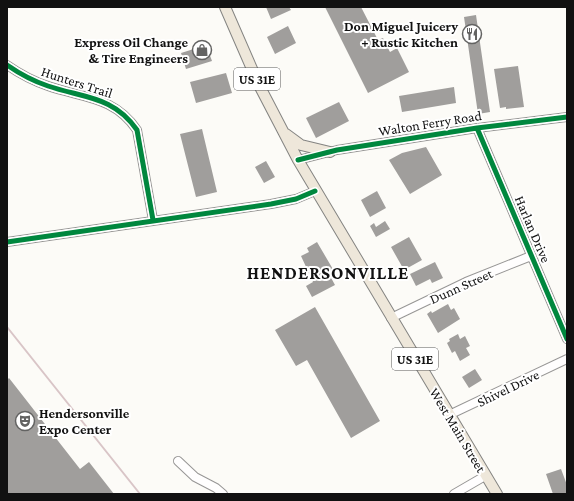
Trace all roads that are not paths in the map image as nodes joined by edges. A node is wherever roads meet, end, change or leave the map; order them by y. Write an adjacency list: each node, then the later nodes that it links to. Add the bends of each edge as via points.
1 (225, 7): 5 (main road, West Main Street / US 31E)
2 (7, 65): 9 (street, Hunters Trail, via 48,86 107,103 130,119 137,130)
3 (567, 117): 4 (street, Walton Ferry Road)
4 (477, 128): 6 (street, Walton Ferry Road); 11 (street, Harlan Drive)
5 (282, 130): 6 (main road, via 300,145); 7 (main road, West Main Street / US 31E)
6 (330, 152): 7 (street, Walton Ferry Road)
7 (298, 160): 8 (main road, West Main Street / US 31E)
8 (315, 191): 9 (street, via 296,199 271,204); 12 (main road, West Main Street / US 31E)
9 (153, 220): 10 (street)
10 (7, 242)
11 (531, 256): 12 (street, Dunn Street, via 466,282); 13 (street, Harlan Drive)
12 (391, 318): 15 (main road, West Main Street / US 31E)
13 (567, 339)
14 (567, 359): 15 (street, Shivel Drive)
15 (449, 415): 17 (main road, West Main Street / US 31E)
16 (178, 461): 18 (street, via 195,477)
17 (485, 476): 19 (street); 20 (main road, West Main Street / US 31E)
18 (223, 494)
19 (454, 494)
20 (497, 494)

